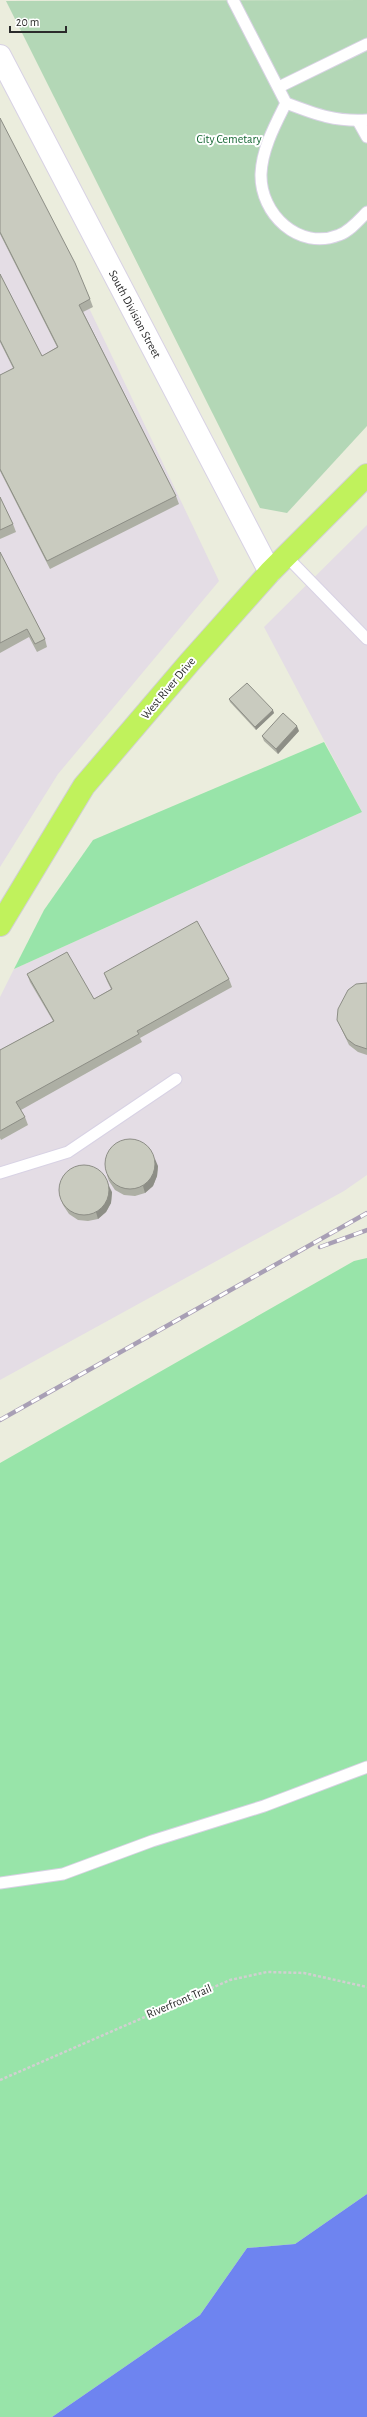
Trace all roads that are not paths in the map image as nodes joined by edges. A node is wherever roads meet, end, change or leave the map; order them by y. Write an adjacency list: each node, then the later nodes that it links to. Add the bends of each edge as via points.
1 (233, 0): 4 (lane)
2 (367, 44): 4 (lane)
3 (0, 56): 11 (street, South Division Street)
4 (279, 87): 5 (lane)
5 (286, 103): 6 (lane, via 325,118); 8 (lane, via 264,153 261,174 263,192 280,222 298,235 317,238 338,235 354,225)
6 (362, 120): 7 (lane)
7 (367, 137)
8 (367, 212)
9 (367, 475): 10 (main road, West River Drive)
10 (286, 556): 11 (main road, West River Drive); 12 (lane)
11 (270, 572): 13 (main road, West River Drive, via 84,786)
12 (367, 639)
13 (0, 925)
14 (176, 1079): 15 (lane, via 68,1152)
15 (0, 1173)
16 (367, 1767): 17 (lane, via 264,1806 152,1841 63,1874)
17 (0, 1883)

